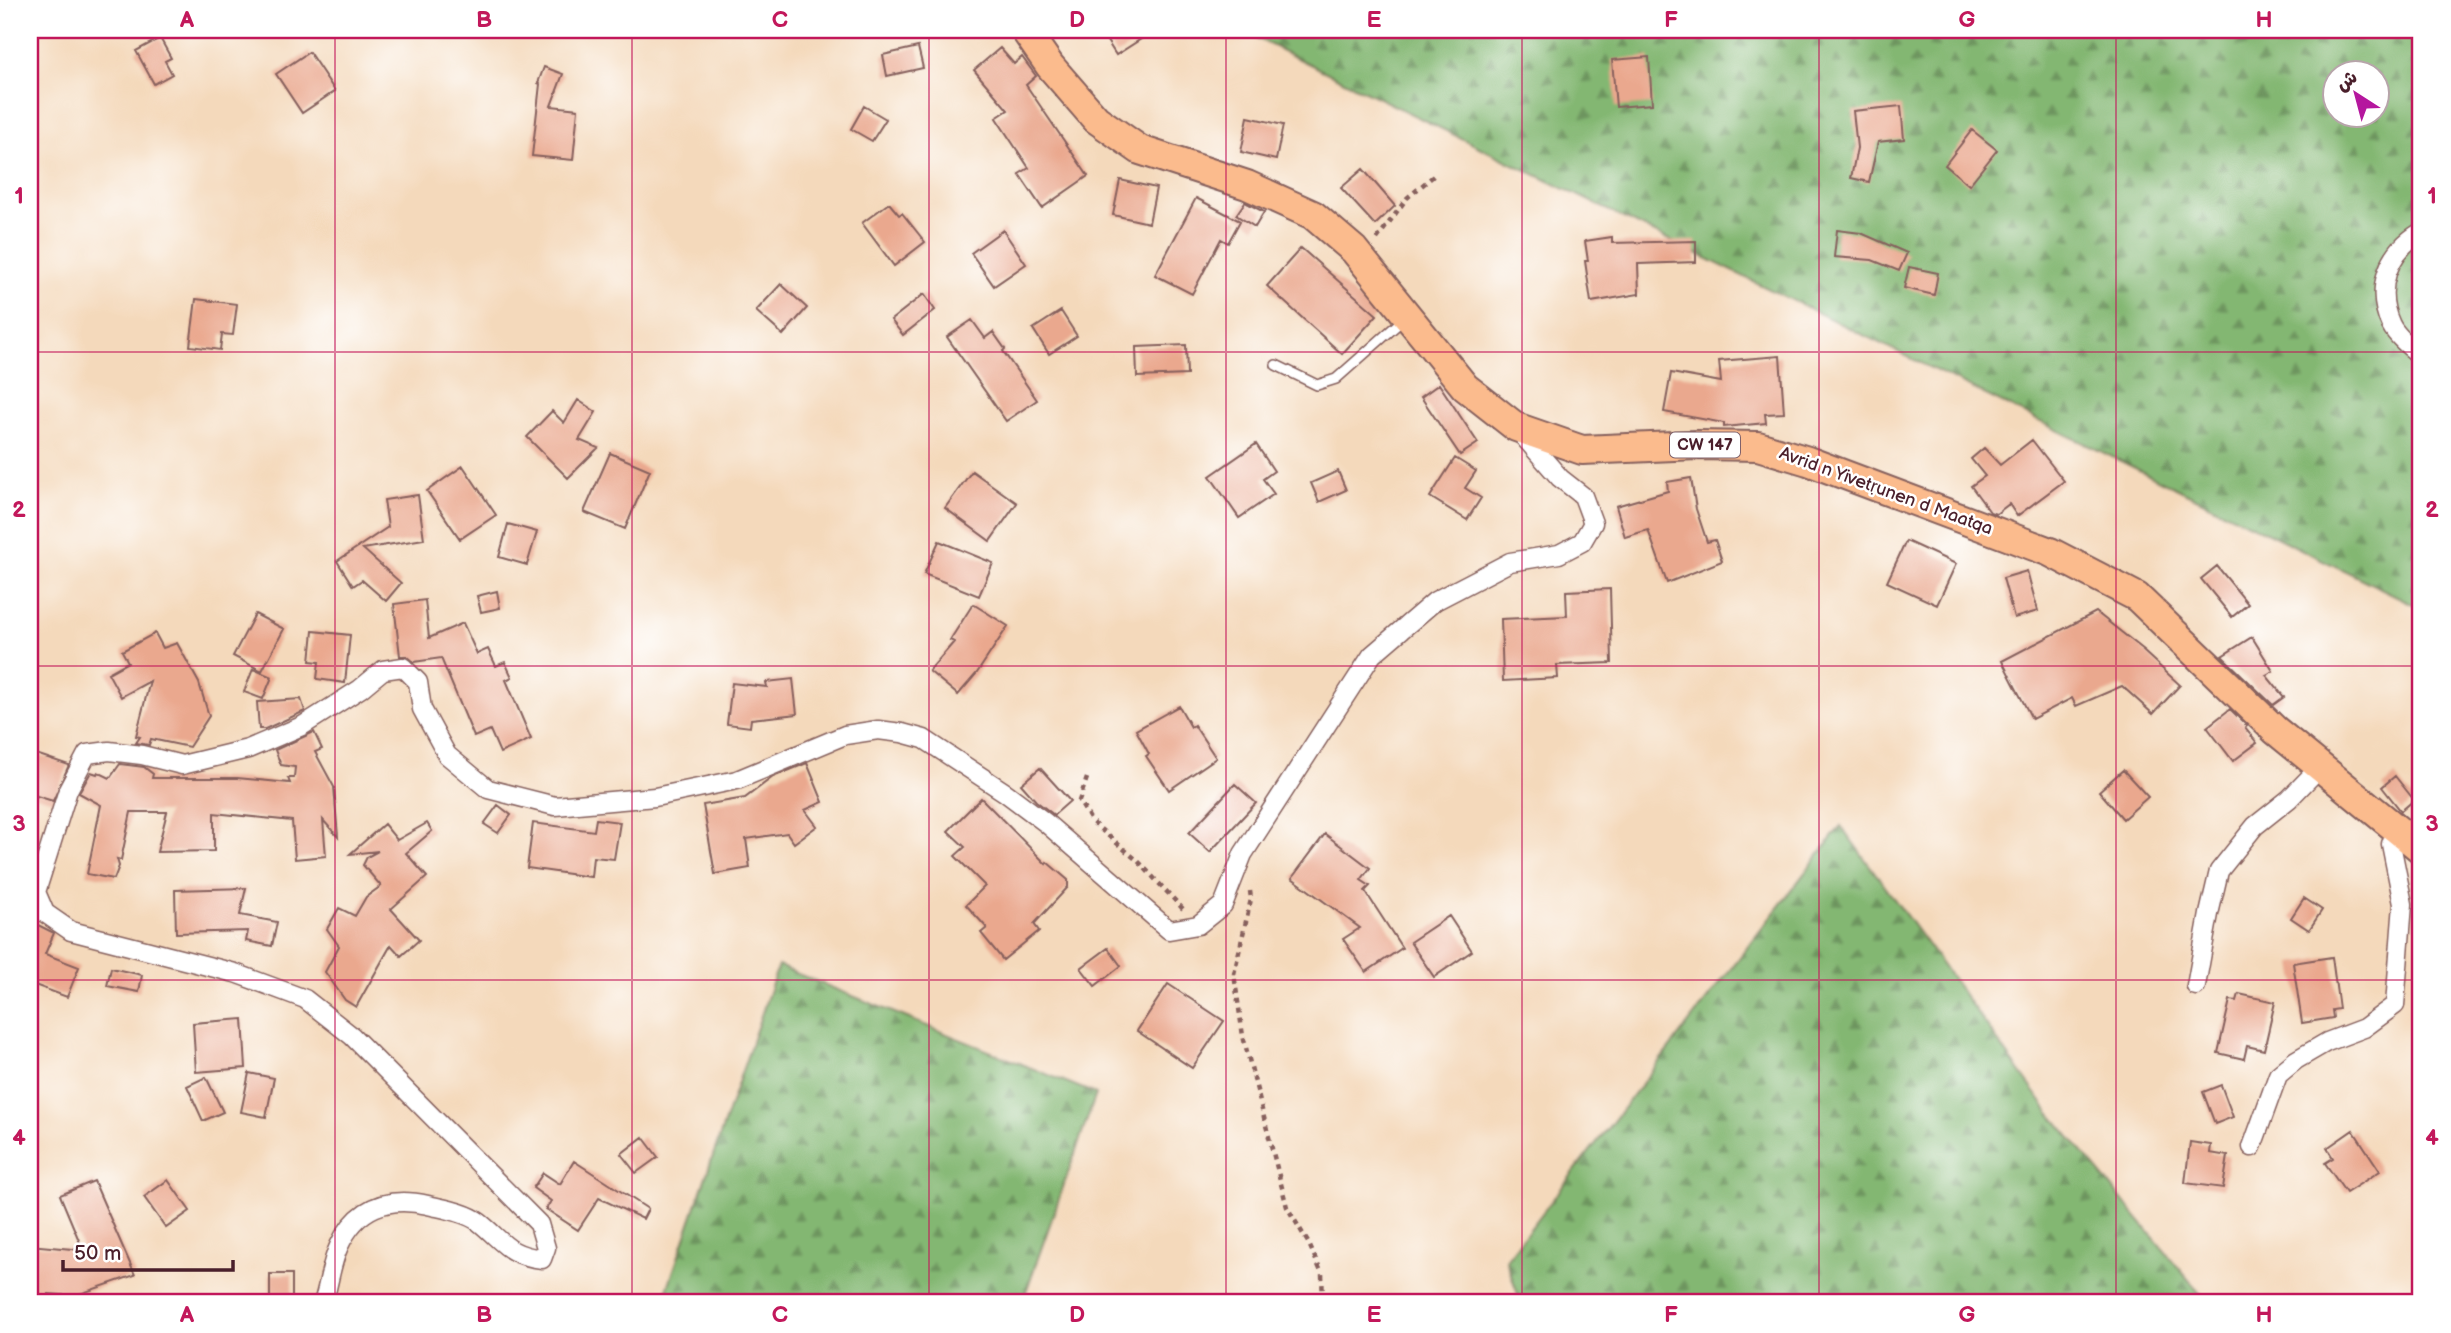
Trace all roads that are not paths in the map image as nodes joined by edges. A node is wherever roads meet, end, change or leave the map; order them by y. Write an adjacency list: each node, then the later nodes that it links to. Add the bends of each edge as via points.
1 (1025, 30): 3 (main road, Avrid n Yivetṛunen d Maatqa / CW 147, via 1096,119 1140,150 1247,185 1314,215 1361,259)
2 (2421, 232): 4 (street, via 2407,240 2386,269 2384,298 2392,326)
3 (1407, 316): 5 (lane, via 1336,379 1317,385); 6 (main road, Avrid n Yivetṛunen d Maatqa / CW 147, via 1465,387)
4 (2421, 356)
5 (1276, 365)
6 (1516, 427): 7 (main road, Avrid n Yivetṛunen d Maatqa / CW 147, via 1582,450 1758,446 2050,552 2137,597 2275,730); 12 (street, via 1559,478 1583,496 1593,523 1582,542 1559,554 1510,562 1435,601 1372,654 1244,854 1223,905 1198,925 1169,930 1006,793 924,739 902,733 878,730 845,735 737,780 655,797 555,806 488,789 447,755 422,709 418,682 402,667 383,670 302,726 248,749 182,765 109,751 87,754 68,790 36,892 45,913 71,930 235,973 305,999 352,1036 539,1224 545,1248 542,1259 506,1248 477,1221 454,1211 412,1202 385,1203 357,1218 338,1247)
7 (2320, 767): 8 (main road, Avrid n Yivetṛunen d Maatqa / CW 147); 10 (street, via 2255,826 2219,871)
8 (2396, 829): 9 (main road, Avrid n Yivetṛunen d Maatqa / CW 147); 11 (street, via 2391,844 2403,904 2395,1005 2364,1028 2327,1042 2278,1075)
9 (2421, 849)
10 (2196, 986)
11 (2252, 1147)
12 (323, 1303)

